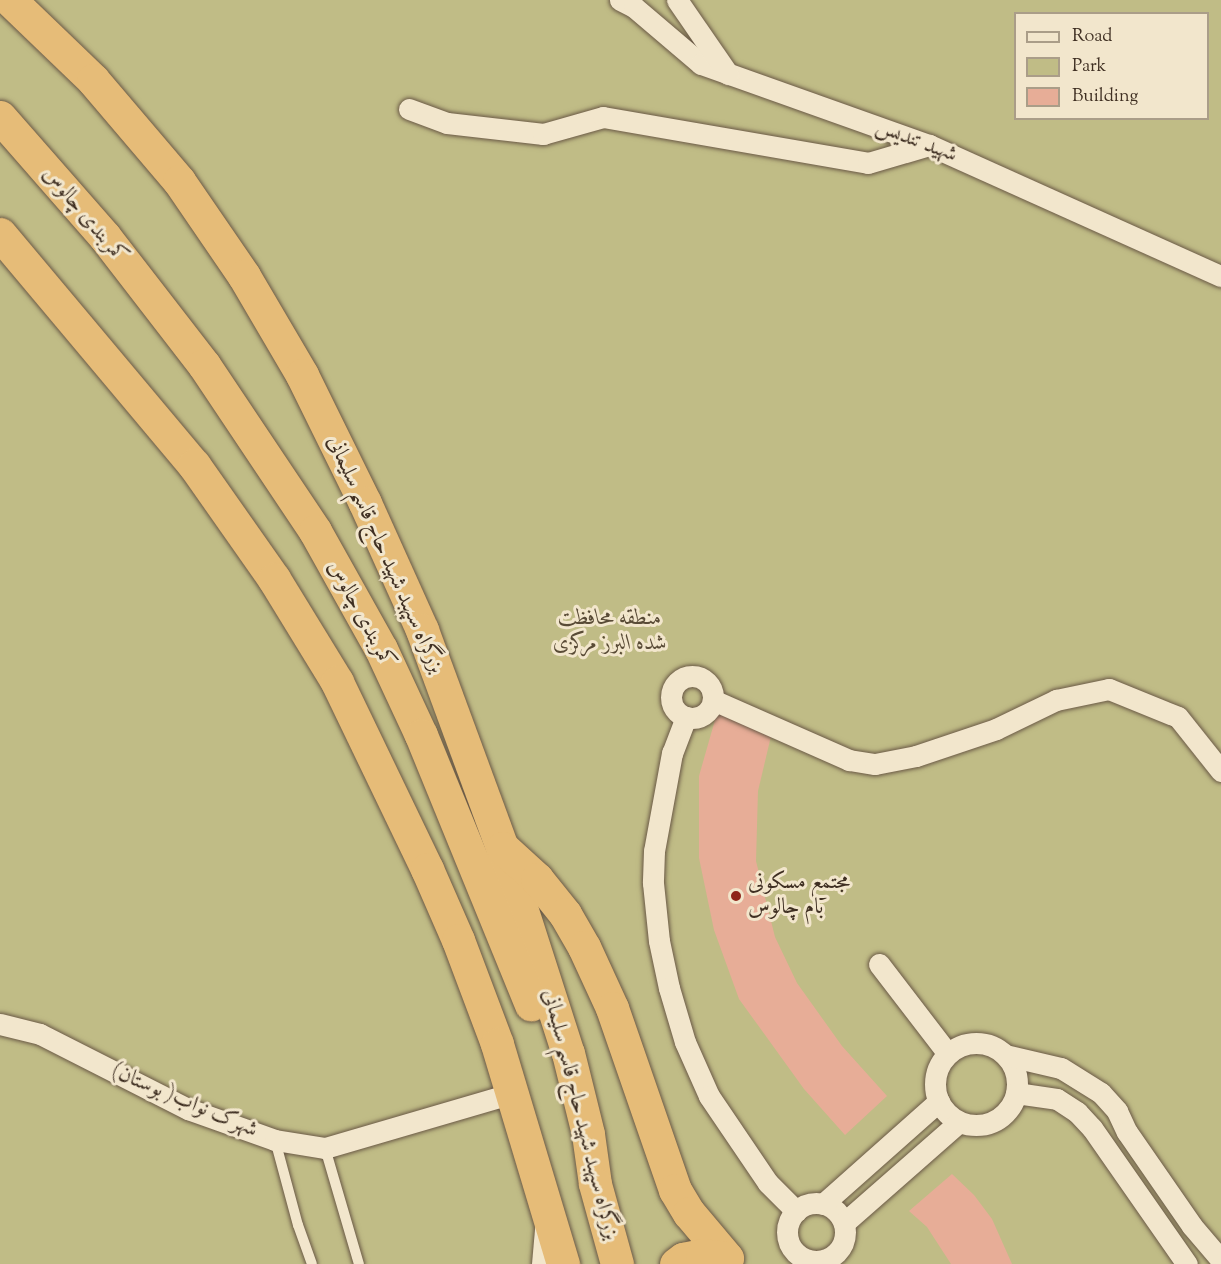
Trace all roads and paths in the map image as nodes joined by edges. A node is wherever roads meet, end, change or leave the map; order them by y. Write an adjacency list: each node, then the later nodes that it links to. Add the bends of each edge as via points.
1 (10, 0): 14 (highway, بزرگراه سپهبد شهید حاج قاسم سلیمانی, via 93,80 179,182 244,276 302,375 422,630)
2 (620, 0): 4 (street, شهید تندیس, via 634,7 700,64)
3 (677, 0): 4 (street)
4 (728, 74): 7 (street, شهید تندیس)
5 (409, 109): 7 (street, via 447,123 543,134 603,117 868,163)
6 (0, 117): 13 (highway, کمربندی چالوس, via 105,237 162,310 290,491 381,649)
7 (929, 145): 9 (street, شهید تندیس)
8 (0, 234): 20 (highway, via 194,465 274,579 337,682 458,940)
9 (1221, 276)
10 (713, 700): 11 (street, via 700,717); 11 (street, via 710,687 700,678 681,679 673,690 672,703); 12 (street, via 849,760 874,764 916,756 996,729 1056,700 1109,689 1178,717)
11 (686, 717): 28 (street, via 672,753 654,851 658,930 669,988 709,1096 768,1183)
12 (1221, 771)
13 (451, 804): 14 (highway); 25 (highway, کمربندی چالوس, via 540,1027)
14 (502, 848): 25 (highway, بزرگراه سپهبد شهید حاج قاسم سلیمانی, via 568,1053 588,1134); 37 (highway, via 537,879 565,914 584,947 616,1019 675,1190 727,1258 702,1256)
15 (879, 964): 17 (street)
16 (0, 1024): 23 (street, شهرک نواب( بوستان), via 40,1034 188,1109)
17 (948, 1054): 18 (street, via 970,1043 983,1043); 21 (street, via 936,1076)
18 (1005, 1055): 19 (street, via 1013,1066); 31 (street, via 1061,1068 1101,1093 1117,1111 1127,1132 1192,1226)
19 (1017, 1092): 22 (street, via 1012,1104 995,1121 977,1125); 38 (street, via 1057,1100 1077,1112)
20 (513, 1093): 24 (street, شهرک نواب( بوستان)); 26 (highway)
21 (939, 1101): 22 (street); 27 (street)
22 (959, 1122): 29 (street)
23 (275, 1140): 24 (street, شهرک نواب( بوستان)); 32 (lane)
24 (325, 1148): 33 (lane)
25 (595, 1184): 36 (highway, بزرگراه سپهبد شهید حاج قاسم سلیمانی)
26 (546, 1204): 34 (street); 35 (highway)
27 (823, 1204): 28 (street, via 813,1203); 29 (street, via 832,1208)
28 (796, 1211): 30 (street, via 790,1219 788,1238 797,1254 814,1261)
29 (844, 1223): 30 (street)
30 (843, 1257)
31 (1221, 1260)
32 (312, 1264)
33 (359, 1264)
34 (542, 1264)
35 (563, 1264)
36 (617, 1264)
37 (676, 1264)
38 (1187, 1264)

